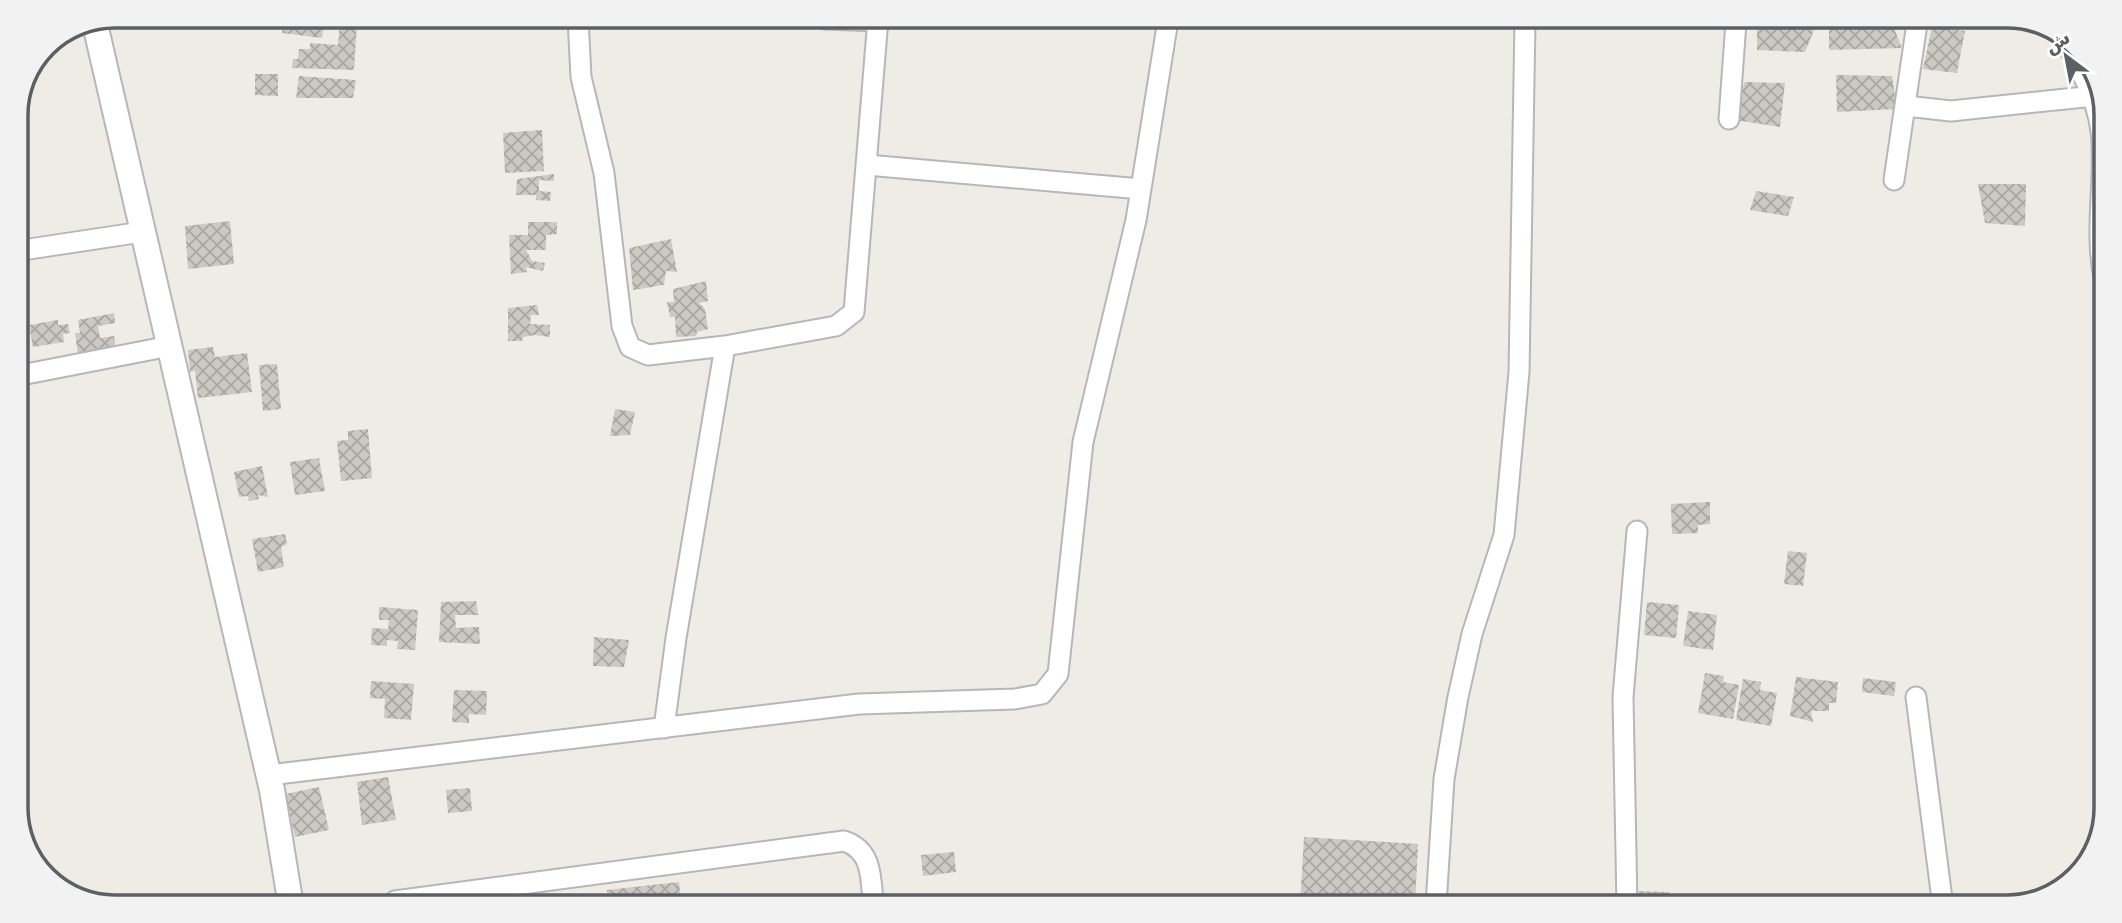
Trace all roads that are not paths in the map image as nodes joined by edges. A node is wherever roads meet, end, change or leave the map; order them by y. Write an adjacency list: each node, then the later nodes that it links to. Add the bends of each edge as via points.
1 (579, 28): 19 (street, via 581,76 604,173 622,326 630,347 648,355)
2 (877, 28): 13 (street)
3 (1167, 28): 15 (street)
4 (1525, 28): 28 (street, via 1519,372 1504,535 1472,634 1458,697 1444,779)
5 (1736, 28): 12 (street)
6 (96, 30): 16 (street)
7 (1916, 30): 11 (street)
8 (2078, 66): 9 (street)
9 (2088, 85)
10 (2092, 96): 11 (street, via 1951,111)
11 (1906, 106): 14 (street)
12 (1729, 119)
13 (867, 165): 15 (street); 19 (street, via 855,312 836,326)
14 (1894, 180)
15 (1141, 189): 23 (street, via 1083,442 1058,674 1052,685 1042,694 1016,699 859,704)
16 (142, 232): 17 (street); 18 (street)
17 (28, 249)
18 (170, 346): 20 (street); 24 (street)
19 (725, 346): 23 (street)
20 (28, 374)
21 (1637, 531): 29 (street, via 1623,697)
22 (1916, 697): 30 (street)
23 (664, 728): 24 (street)
24 (269, 775): 25 (street)
25 (289, 895)
26 (440, 895): 27 (street, via 844,841 858,845 866,857)
27 (872, 895)
28 (1437, 895)
29 (1627, 895)
30 (1941, 895)

